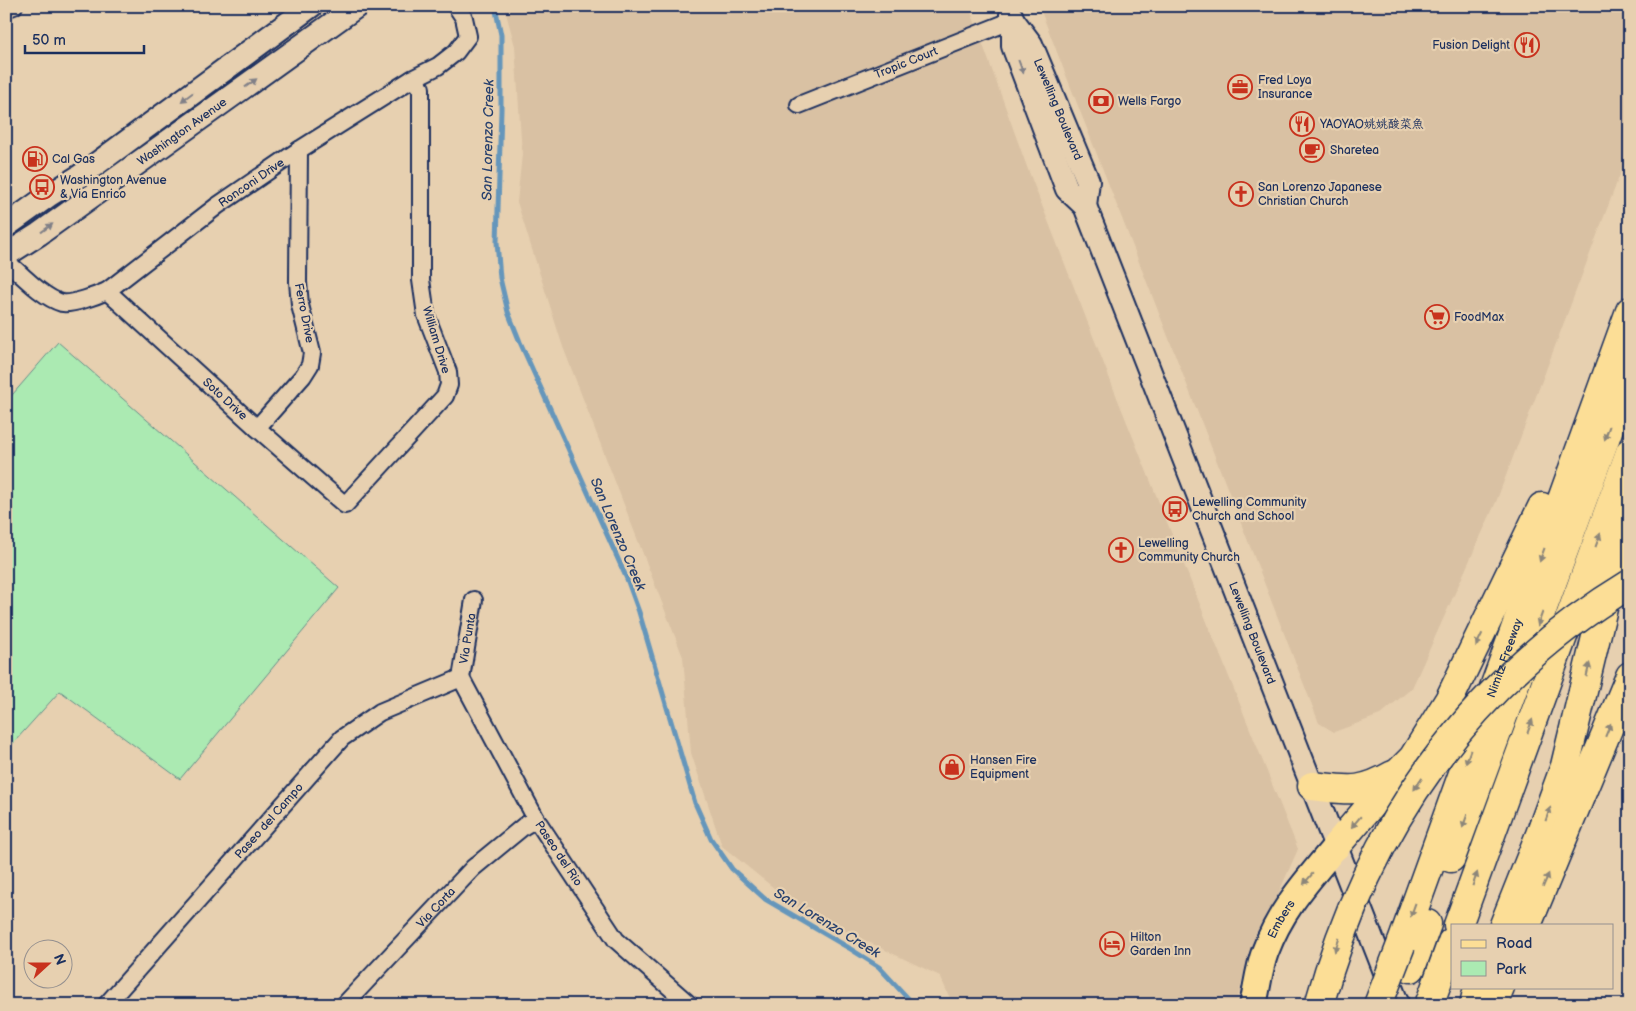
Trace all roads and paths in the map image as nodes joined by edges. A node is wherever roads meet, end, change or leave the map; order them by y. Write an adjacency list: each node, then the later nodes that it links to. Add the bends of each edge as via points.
1 (14, 6): 5 (street)
2 (311, 6): 10 (main road, Washington Avenue, one-way to 10, via 80,176)
3 (357, 6): 11 (main road, Washington Avenue, one-way to 3)
4 (456, 6): 7 (street, Ronconi Drive, via 464,18 468,36 456,52 438,66)
5 (6, 9)
6 (1010, 13): 8 (street, Tropic Court); 26 (main road, Lewelling Boulevard, via 1013,46 1068,189 1085,206)
7 (412, 79): 9 (street, Ronconi Drive); 20 (street, William Drive, via 421,88 421,280 426,315 448,372 449,384 445,396)
8 (799, 105)
9 (299, 150): 14 (street, Ronconi Drive, via 217,206); 17 (street, Ferro Drive, via 298,282 312,353 303,376)
10 (6, 226)
11 (6, 255)
12 (6, 261): 14 (street, Ronconi Drive, via 47,296 63,303)
13 (1630, 290): 25 (highway, one-way to 25, via 1599,353 1540,514 1449,700 1413,758)
14 (107, 291): 17 (street, Soto Drive)
15 (1630, 311): 33 (highway, Nimitz Freeway, one-way to 33)
16 (1630, 371): 33 (highway, one-way to 33)
17 (257, 428): 20 (street, Soto Drive)
18 (1630, 452): 29 (highway, one-way to 18)
19 (1630, 496): 30 (highway, one-way to 19, via 1565,766)
20 (345, 504)
21 (1630, 584): 40 (highway, one-way to 40, bridge, via 1580,617 1526,661 1476,710 1432,764 1391,827 1365,877 1336,946)
22 (474, 600): 24 (street, Via Punta)
23 (1630, 676): 31 (highway, one-way to 23)
24 (462, 678): 27 (street, Paseo del Rio); 36 (street, Paseo del Campo, via 380,712 342,738)
25 (1399, 772): 26 (highway, via 1374,786 1350,791); 28 (highway, one-way to 28)
26 (1312, 786): 28 (main road, Lewelling Boulevard)
27 (536, 819): 37 (street, Via Corta, via 473,868); 38 (street, Paseo del Rio, via 616,940)
28 (1336, 846): 39 (main road, Embers, one-way to 39, via 1282,914 1264,954); 42 (main road, Lewelling Boulevard)
29 (1458, 924)
30 (1504, 924)
31 (1527, 924)
32 (1451, 945): 43 (highway)
33 (1406, 956): 41 (highway, Nimitz Freeway, bridge); 42 (highway)
34 (1478, 988): 44 (highway)
35 (1500, 988): 45 (highway)
36 (106, 1005)
37 (344, 1005)
38 (690, 1005)
39 (1253, 1005)
40 (1319, 1005)
41 (1378, 1005)
42 (1398, 1005)
43 (1429, 1005)
44 (1474, 1005)
45 (1493, 1005)

